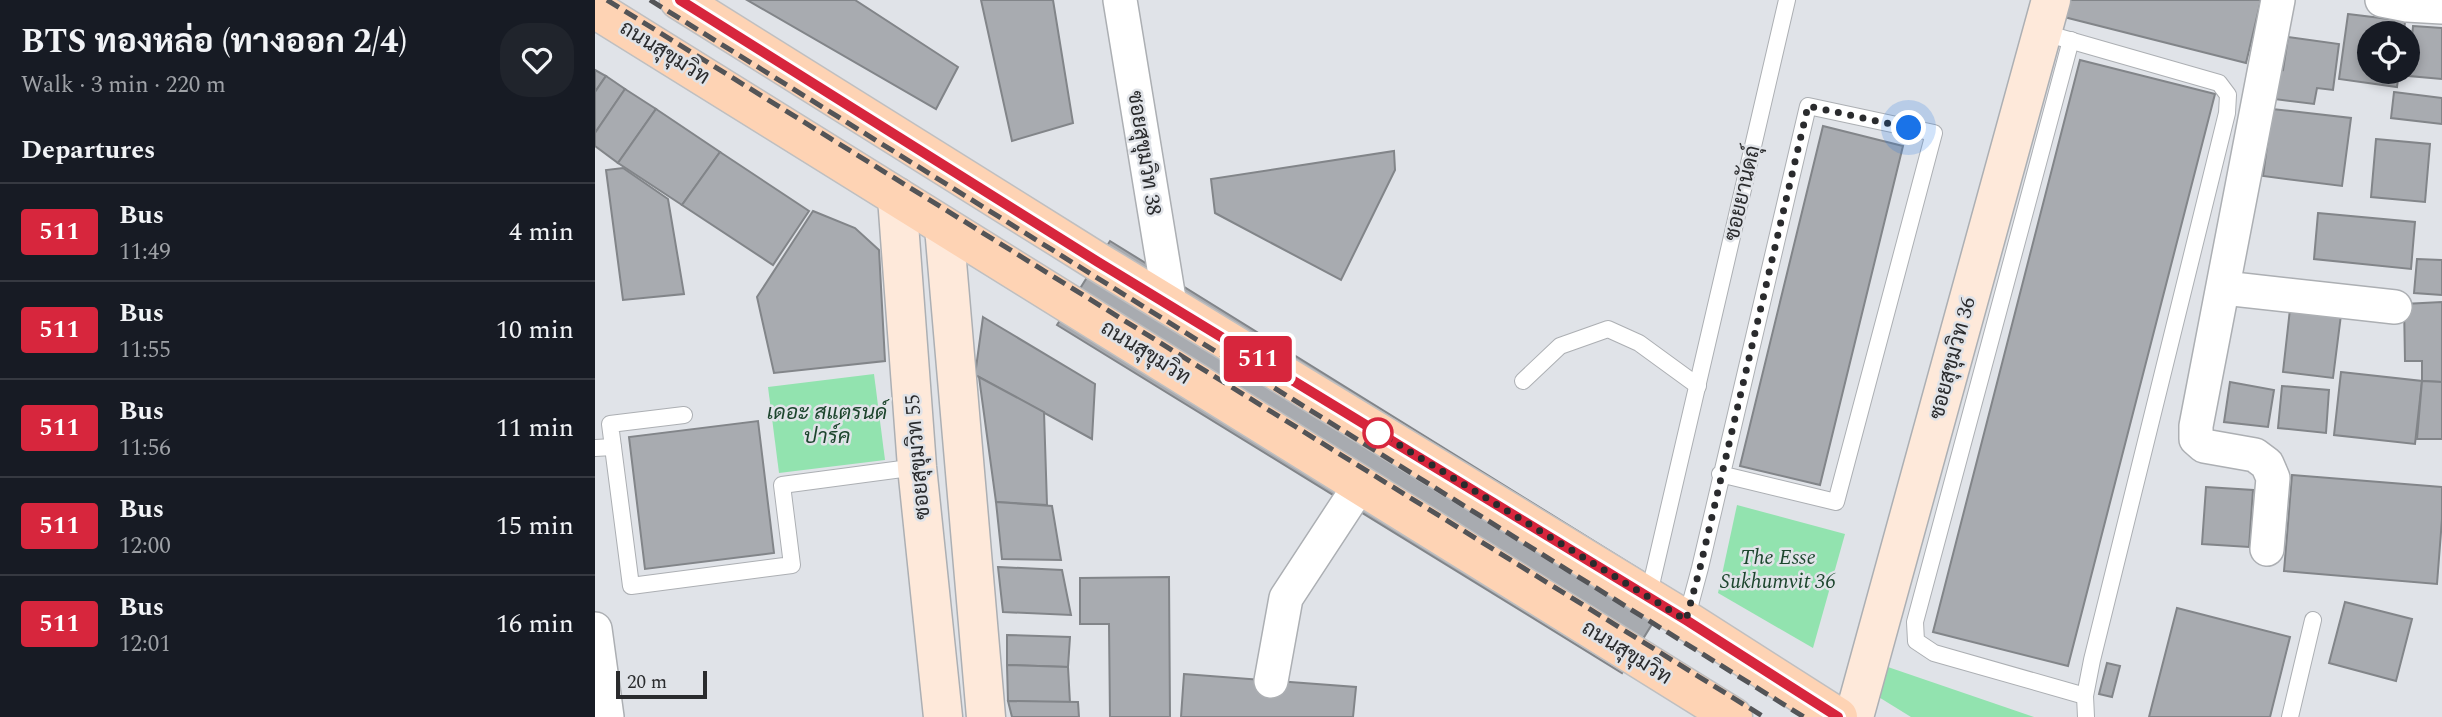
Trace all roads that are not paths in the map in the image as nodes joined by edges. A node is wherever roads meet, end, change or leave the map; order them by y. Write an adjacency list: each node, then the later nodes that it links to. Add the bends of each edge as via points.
1 (1120, 0): 14 (street, ซอยสุขุมวิท 38)
2 (1787, 0): 17 (lane, ซอยยานัดถุ์)
3 (2278, 0): 13 (street)
4 (2382, 0): 6 (street)
5 (686, 2): 9 (main road)
6 (2442, 7)
7 (595, 9): 11 (main road, ถนนสุขุมวิท)
8 (2054, 24): 30 (lane, via 2219,83 2228,95 2224,127); 30 (lane, via 1915,622 1916,641 1934,653); 36 (main road, ซอยสุขุมวิท 36)
9 (919, 150): 10 (main road); 11 (main road)
10 (974, 185): 12 (main road); 14 (main road)
11 (897, 198): 12 (main road, ถนนสุขุมวิท); 21 (main road, ซอยสุขุมวิท 55)
12 (944, 227): 23 (main road, ถนนสุขุมวิท); 33 (main road)
13 (2224, 288): 15 (street); 24 (street, via 2196,439 2204,446 2255,455 2267,464 2273,478)
14 (1170, 305): 25 (main road)
15 (2395, 307)
16 (1523, 381): 17 (lane, via 1560,346 1608,329 1639,343)
17 (1698, 386): 25 (lane, ซอยยานัดถุ์)
18 (684, 415): 19 (lane, via 610,425)
19 (613, 447): 20 (lane); 21 (lane, via 631,586 792,565 782,485)
20 (595, 448)
21 (917, 467): 32 (main road, ซอยสุขุมวิท 55)
22 (1720, 474): 22 (lane, via 1808,106 1934,133 1836,502); 26 (lane)
23 (1360, 485): 29 (street, via 1286,598); 34 (main road, ถนนสุขุมวิท)
24 (2267, 549)
25 (1648, 598): 26 (main road)
26 (1686, 620): 35 (main road)
27 (2313, 620): 38 (lane)
28 (595, 629): 31 (street)
29 (1271, 681)
30 (2085, 696): 37 (lane)
31 (607, 717)
32 (943, 717)
33 (986, 717)
34 (1733, 717)
35 (1838, 717)
36 (1854, 717)
37 (2086, 717)
38 (2290, 717)

